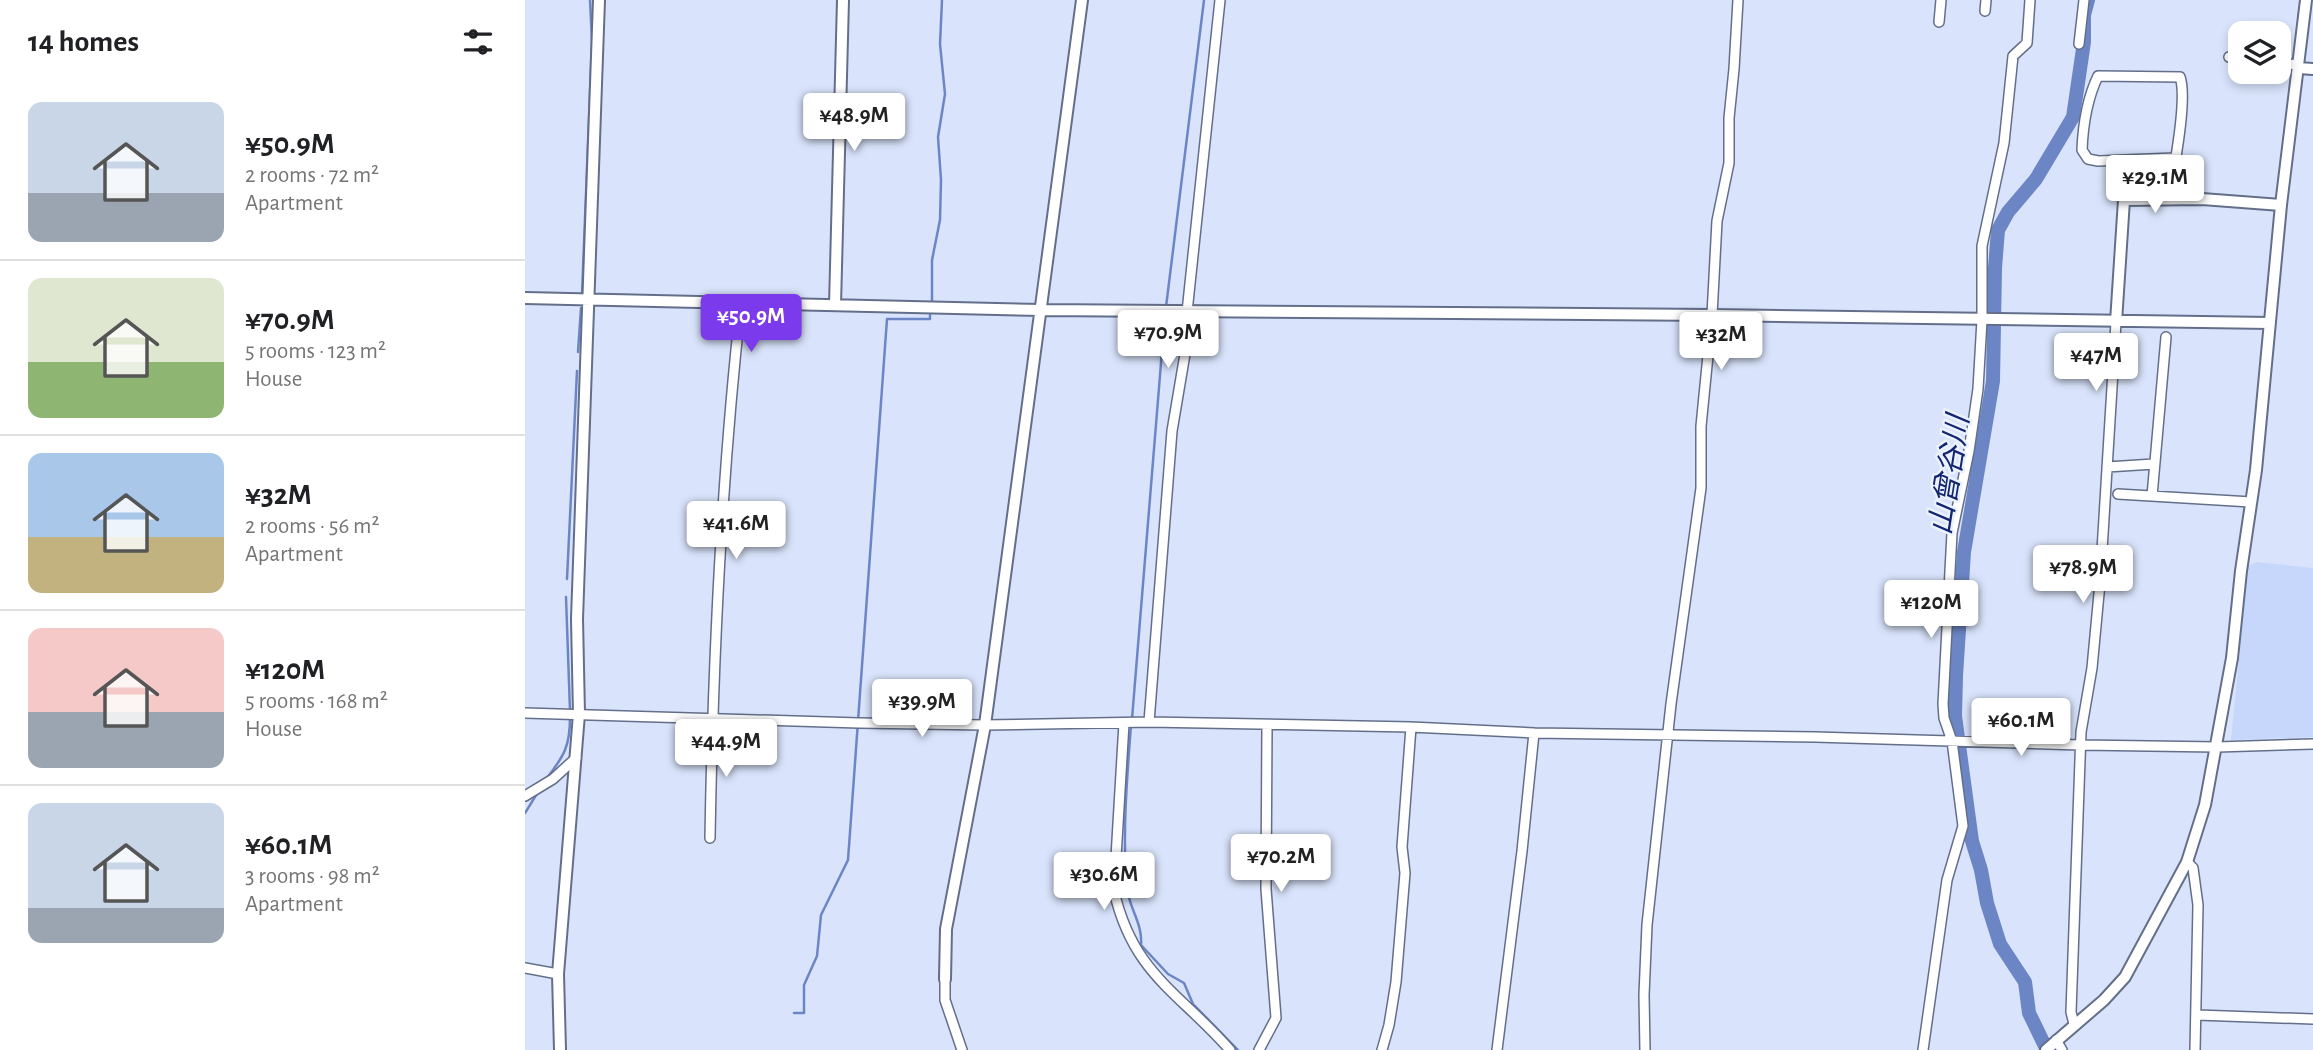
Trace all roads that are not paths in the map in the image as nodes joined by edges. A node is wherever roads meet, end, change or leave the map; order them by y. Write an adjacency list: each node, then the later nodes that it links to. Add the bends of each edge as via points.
1 (600, 0): 21 (street)
2 (843, 0): 23 (street)
3 (1082, 0): 24 (street)
4 (1220, 0): 25 (street)
5 (1738, 0): 26 (street, via 1729,163 1717,221)
6 (1941, 0): 12 (street)
7 (1986, 0): 11 (street)
8 (2030, 0): 27 (street, via 2027,43 2014,56 2004,143 1982,246)
9 (2084, 0): 13 (street)
10 (2305, 0): 15 (street)
11 (1985, 11)
12 (1939, 22)
13 (2079, 44)
14 (2291, 65): 15 (street)
15 (2299, 67): 16 (street); 19 (street)
16 (2313, 69)
17 (2175, 158): 17 (street, via 2183,87 2180,77 2098,76 2089,94 2083,137 2082,150 2088,159); 18 (street)
18 (2169, 199): 19 (street); 28 (street, via 2124,200)
19 (2281, 205): 29 (street)
20 (525, 298): 21 (street)
21 (589, 299): 22 (street); 37 (street)
22 (741, 303): 23 (street); 38 (street, via 730,401)
23 (835, 305): 24 (street)
24 (1041, 310): 25 (street); 41 (street)
25 (1187, 312): 26 (street); 39 (street, via 1172,431)
26 (1712, 315): 27 (street); 45 (street, via 1700,488)
27 (1991, 320): 28 (street); 46 (street, via 1952,533 1943,704 1944,718)
28 (2116, 322): 29 (street); 32 (street)
29 (2270, 323): 35 (street)
30 (2166, 337): 31 (street)
31 (2154, 464): 32 (street); 34 (street)
32 (2107, 467): 48 (street, via 2100,583)
33 (2118, 494): 34 (street)
34 (2151, 496): 35 (street)
35 (2251, 502): 49 (street)
36 (525, 713): 37 (street)
37 (573, 715): 38 (street); 50 (street)
38 (712, 719): 41 (street); 52 (street)
39 (1149, 722): 40 (street); 42 (street)
40 (1123, 723): 41 (street); 63 (street, via 1114,891 1120,916 1146,965)
41 (985, 725): 56 (street, via 946,929)
42 (1267, 726): 43 (street); 64 (street, via 1266,889 1276,1018)
43 (1411, 727): 44 (street); 65 (street, via 1397,982)
44 (1534, 733): 45 (street); 66 (street)
45 (1670, 736): 46 (street); 67 (street, via 1647,925)
46 (1956, 742): 48 (street); 68 (street, via 1963,831 1947,880)
47 (2313, 744): 49 (street)
48 (2081, 745): 49 (street); 59 (street)
49 (2217, 747): 53 (street)
50 (576, 758): 51 (street); 55 (street)
51 (529, 794)
52 (711, 838)
53 (2187, 862): 57 (street, via 2193,868 2198,905); 59 (street, via 2125,977)
54 (525, 968): 55 (street)
55 (558, 974): 61 (street)
56 (945, 979): 62 (street, via 945,1000)
57 (2197, 1014): 58 (street); 69 (street)
58 (2313, 1019)
59 (2074, 1024): 60 (street)
60 (2053, 1047)
61 (560, 1050)
62 (962, 1050)
63 (1230, 1050)
64 (1259, 1050)
65 (1382, 1050)
66 (1497, 1050)
67 (1645, 1050)
68 (1923, 1050)
69 (2195, 1050)

